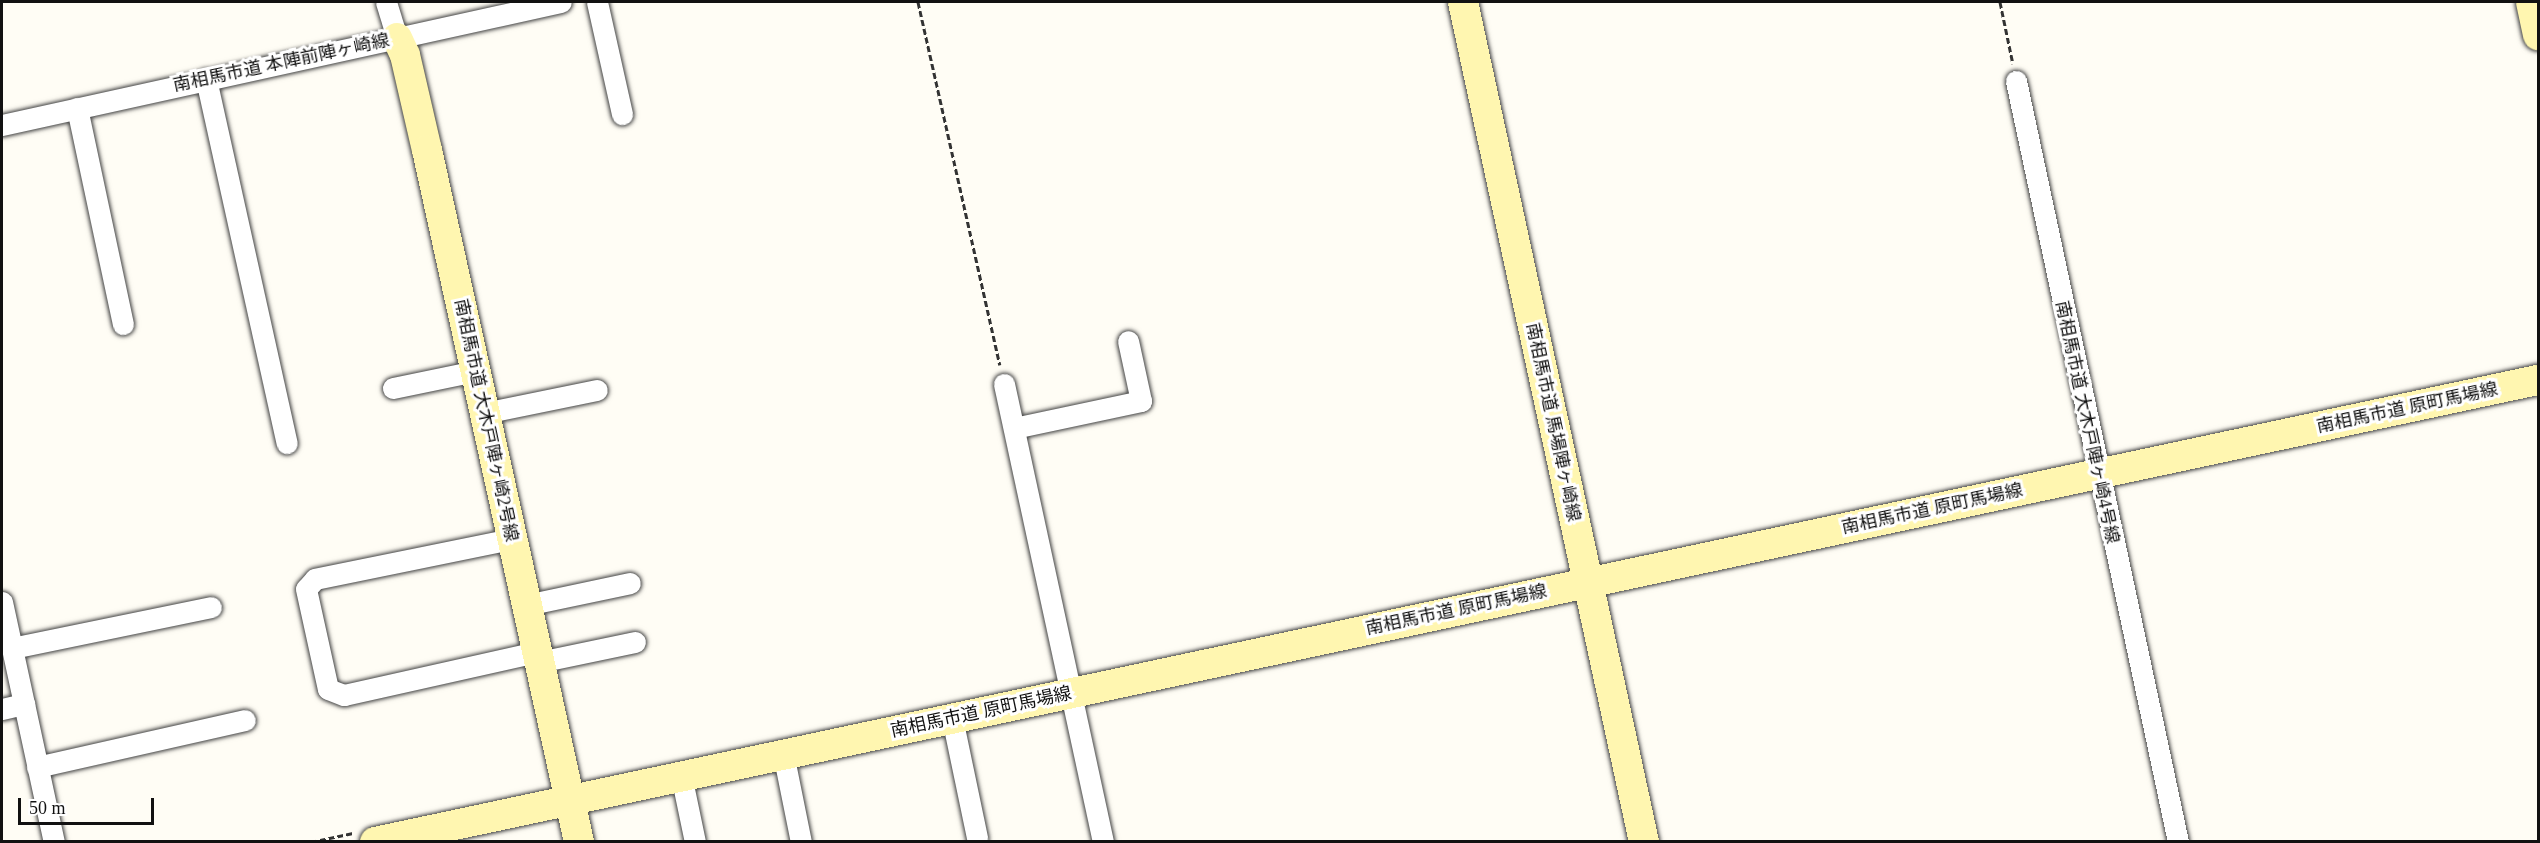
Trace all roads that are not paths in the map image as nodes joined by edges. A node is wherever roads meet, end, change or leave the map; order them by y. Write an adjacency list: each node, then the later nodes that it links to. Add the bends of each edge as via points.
1 (386, 2): 8 (street, 南相馬市道 大木戸陣ヶ崎2号線)
2 (561, 2): 6 (street, 南相馬市道 本陣前陣ヶ崎線)
3 (597, 2): 12 (street)
4 (1463, 2): 26 (street, 南相馬市道 馬場陣ヶ崎線)
5 (2531, 2): 7 (street)
6 (516, 6): 8 (street, 南相馬市道 本陣前陣ヶ崎線)
7 (2538, 35)
8 (397, 38): 9 (street, 南相馬市道 本陣前陣ヶ崎線); 16 (street, 南相馬市道 大木戸陣ヶ崎2号線, via 405,55)
9 (206, 79): 11 (street, 南相馬市道 本陣前陣ヶ崎線); 23 (street)
10 (2016, 81): 24 (street, 南相馬市道 大木戸陣ヶ崎4号線)
11 (77, 108): 13 (street, 南相馬市道 本陣前陣ヶ崎線); 14 (street)
12 (622, 114)
13 (2, 124)
14 (123, 324)
15 (1128, 341): 22 (street, via 1141,401)
16 (475, 371): 19 (street); 21 (street, 南相馬市道 大木戸陣ヶ崎2号線)
17 (2538, 380): 24 (street, 南相馬市道 原町馬場線)
18 (1004, 384): 22 (street)
19 (393, 388)
20 (597, 390): 21 (street)
21 (484, 413): 25 (street, 南相馬市道 大木戸陣ヶ崎2号線)
22 (1014, 428): 34 (street)
23 (287, 443)
24 (2097, 474): 26 (street, 南相馬市道 原町馬場線); 51 (street, 南相馬市道 大木戸陣ヶ崎4号線)
25 (511, 539): 29 (street, 南相馬市道 大木戸陣ヶ崎2号線); 33 (street, via 315,579 306,590 328,689 344,695)
26 (1587, 581): 34 (street, 南相馬市道 原町馬場線); 50 (street, 南相馬市道 馬場陣ヶ崎線)
27 (630, 583): 29 (street)
28 (2, 602): 32 (street)
29 (526, 605): 33 (street, 南相馬市道 大木戸陣ヶ崎2号線)
30 (211, 607): 32 (street)
31 (635, 642): 33 (street)
32 (8, 644): 35 (street)
33 (538, 657): 42 (street, 南相馬市道 大木戸陣ヶ崎2号線)
34 (1071, 692): 37 (street, 南相馬市道 原町馬場線); 49 (street)
35 (24, 704): 36 (street); 40 (street)
36 (2, 710)
37 (952, 718): 39 (street, 南相馬市道 原町馬場線); 43 (street)
38 (245, 720): 40 (street)
39 (783, 753): 41 (street, 南相馬市道 原町馬場線); 48 (street)
40 (37, 767): 44 (street)
41 (681, 775): 42 (street, 南相馬市道 原町馬場線); 47 (street)
42 (570, 800): 45 (street, 南相馬市道 原町馬場線); 46 (street, 南相馬市道 大木戸陣ヶ崎2号線)
43 (976, 838)
44 (54, 842)
45 (375, 842)
46 (579, 842)
47 (695, 842)
48 (801, 842)
49 (1103, 842)
50 (1644, 842)
51 (2178, 842)

